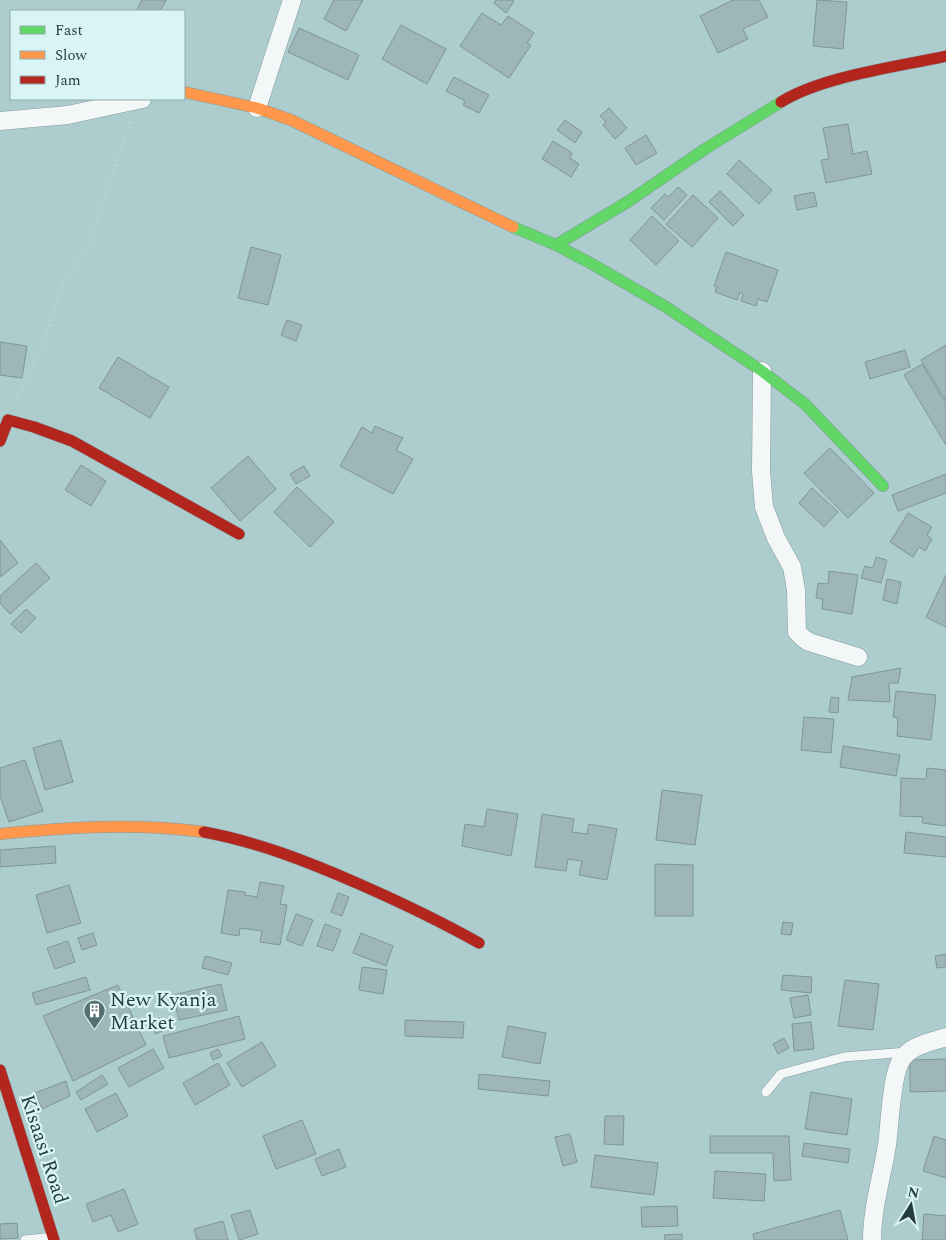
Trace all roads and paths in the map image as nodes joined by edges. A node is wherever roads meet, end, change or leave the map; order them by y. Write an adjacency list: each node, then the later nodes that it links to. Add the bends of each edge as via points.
1 (292, 0): 5 (street)
2 (946, 56): 7 (street, via 844,78 790,97)
3 (185, 92): 5 (street)
4 (140, 100): 6 (street, via 68,116); 9 (path, via 110,179 92,240 64,280 45,341)
5 (257, 108): 7 (street, via 291,120 442,194)
6 (0, 121)
7 (556, 245): 8 (street, via 666,307)
8 (762, 371): 11 (street, via 805,404); 13 (street, via 764,507 792,567 797,632 809,642)
9 (8, 420): 10 (street); 12 (street, via 72,441)
10 (0, 441)
11 (882, 486)
12 (239, 534)
13 (858, 657)
14 (0, 834): 15 (street, via 127,825 206,832 278,850 383,894)
15 (479, 943)
16 (946, 1037): 17 (street)
17 (908, 1052): 19 (lane, via 844,1057 781,1074); 22 (street, via 896,1072 872,1220)
18 (0, 1070): 20 (street, Kisaasi Road)
19 (766, 1092)
20 (53, 1239): 21 (lane)
21 (25, 1240)
22 (872, 1240)

